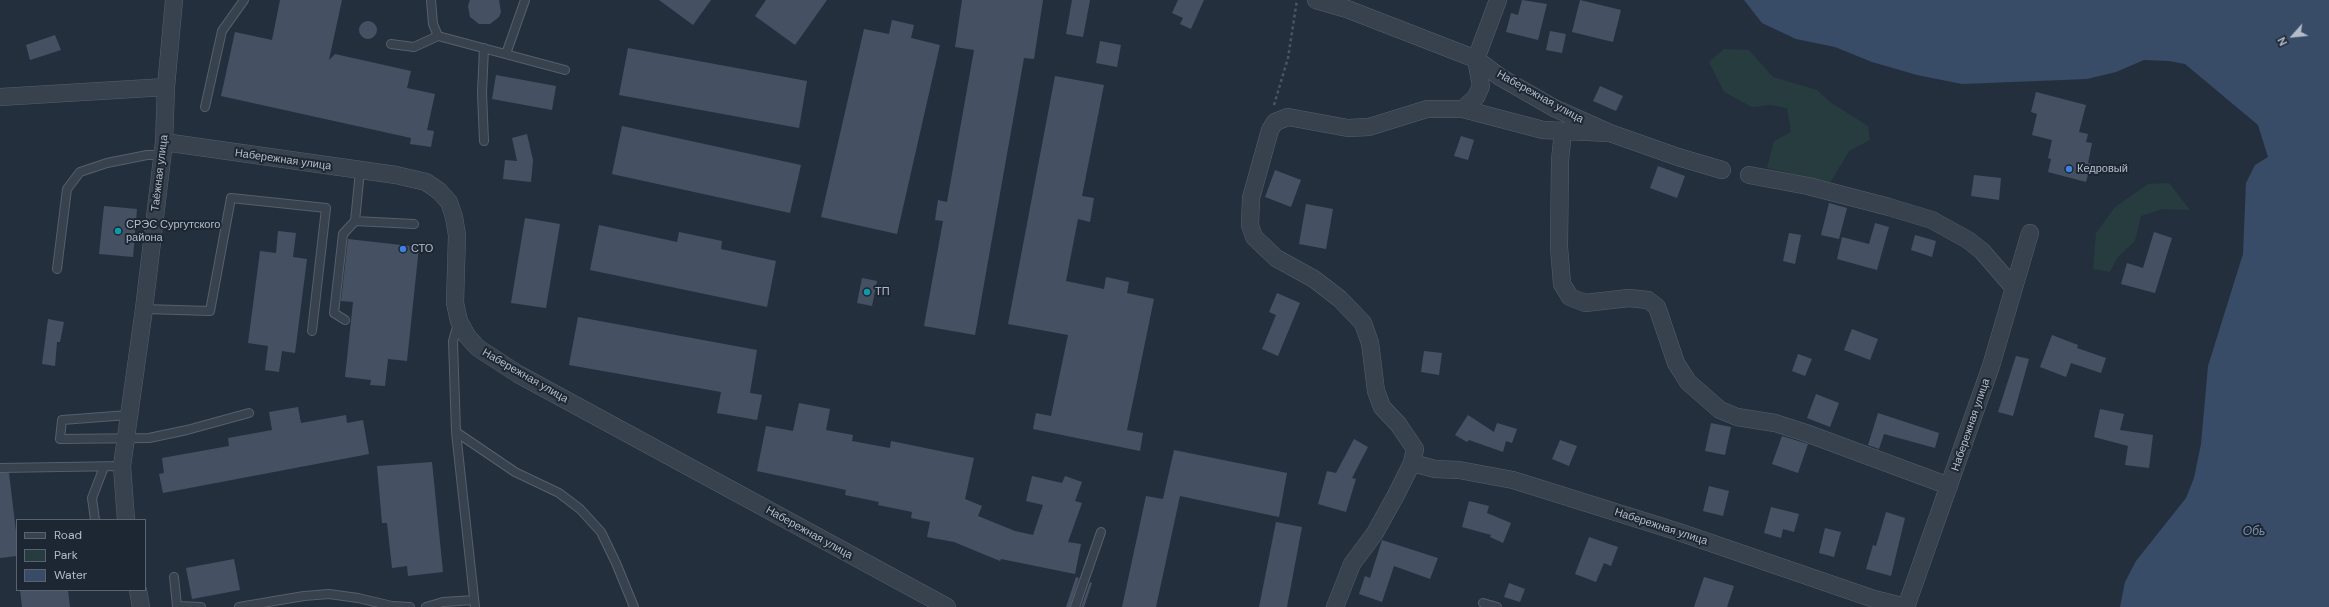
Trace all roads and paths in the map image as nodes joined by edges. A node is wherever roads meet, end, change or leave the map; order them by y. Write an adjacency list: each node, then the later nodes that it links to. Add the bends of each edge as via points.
1 (174, 0): 14 (street)
2 (244, 0): 16 (lane, via 222,31)
3 (431, 0): 8 (lane, via 433,24)
4 (525, 0): 11 (lane)
5 (1297, 0): 18 (path, via 1288,58 1272,113)
6 (1316, 0): 12 (street, Набережная улица, via 1347,9)
7 (1498, 0): 12 (street)
8 (438, 36): 9 (lane, via 414,47); 10 (lane)
9 (391, 44)
10 (484, 48): 11 (lane); 21 (lane)
11 (506, 54): 13 (lane)
12 (1476, 59): 17 (street, via 1481,86 1476,97); 20 (street, Набережная улица, via 1500,77 1554,108)
13 (564, 70)
14 (166, 87): 15 (street); 22 (street, Таёжная улица)
15 (0, 97)
16 (205, 106)
17 (1463, 109): 18 (street, via 1427,109 1369,127 1348,128 1288,117); 19 (street, via 1543,130)
18 (1275, 122): 39 (street, via 1270,130 1251,198 1250,225 1254,237 1276,258 1314,279 1363,323 1370,343 1376,391 1382,407 1415,449)
19 (1563, 132): 20 (street); 43 (street, via 1560,160 1559,247 1562,284 1570,297 1584,304 1629,298 1648,300 1657,307 1676,363 1688,382 1720,410 1737,417 1806,433)
20 (1610, 133): 23 (street, Набережная улица)
21 (484, 141)
22 (164, 149): 24 (street, Набережная улица); 29 (lane, via 80,172 67,189); 31 (street, Таёжная улица)
23 (1722, 170)
24 (360, 171): 26 (lane); 33 (street, Набережная улица, via 426,182 439,191 448,202 457,236 455,303)
25 (1749, 175): 30 (street, via 1845,196 1932,220 1968,240)
26 (355, 220): 27 (lane); 32 (lane, via 343,234 334,313)
27 (414, 224)
28 (2030, 233): 30 (street, Набережная улица)
29 (56, 269)
30 (2014, 288): 43 (street, Набережная улица, via 1991,366)
31 (144, 309): 34 (lane, via 210,311 231,198 326,208); 36 (street, Таёжная улица)
32 (345, 320)
33 (459, 321): 37 (lane, via 453,340); 57 (street, Набережная улица, via 467,336 478,348 518,374)
34 (312, 331)
35 (249, 413): 38 (lane, via 186,430)
36 (128, 415): 38 (street, Таёжная улица); 38 (lane, via 62,420 60,439)
37 (456, 432): 49 (lane); 56 (lane, via 515,472 559,493 580,509 601,532)
38 (125, 440): 40 (street, Таёжная улица)
39 (1412, 463): 59 (street, via 1374,533 1352,564); 61 (street, Набережная улица, via 1435,469 1459,470 1513,480 1679,532 1874,599)
40 (122, 466): 41 (lane); 45 (street, Таёжная улица)
41 (104, 467): 42 (lane); 44 (lane, via 92,498)
42 (0, 468)
43 (1949, 486): 61 (street, Набережная улица)
44 (95, 519)
45 (126, 519)
46 (1101, 532): 58 (lane)
47 (174, 576): 52 (lane, via 177,606)
48 (138, 591): 51 (street)
49 (475, 603): 55 (lane, via 443,602)
50 (1483, 603): 60 (lane)
51 (141, 607)
52 (201, 607)
53 (239, 607): 54 (lane, via 329,594)
54 (410, 607)
55 (426, 607)
56 (634, 607)
57 (947, 607)
58 (1075, 607)
59 (1336, 607)
60 (1497, 607)
61 (1906, 607)

